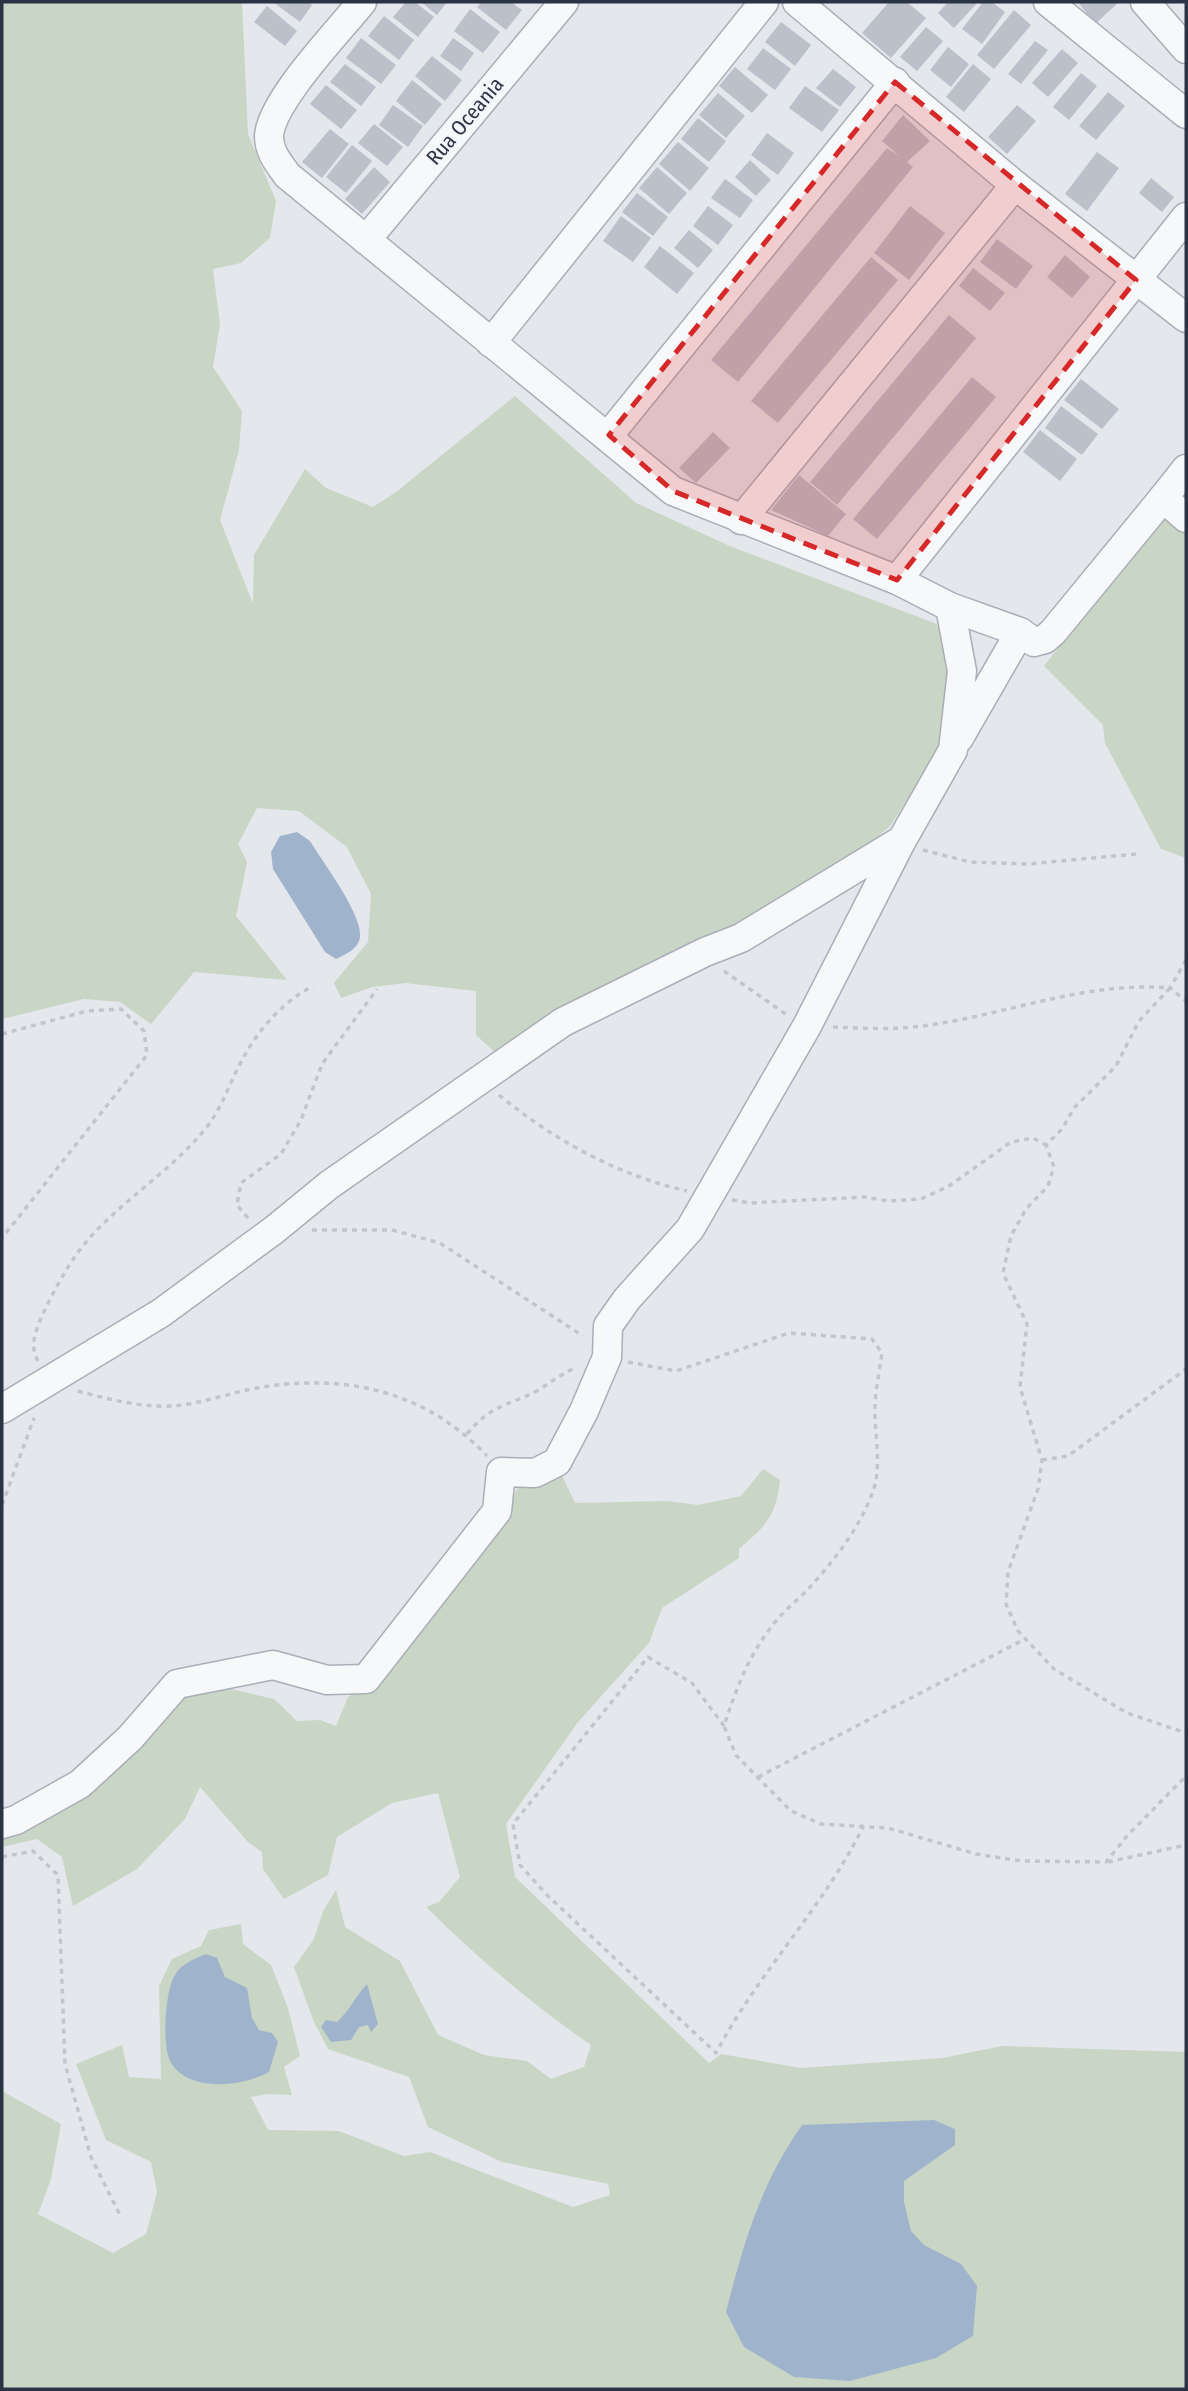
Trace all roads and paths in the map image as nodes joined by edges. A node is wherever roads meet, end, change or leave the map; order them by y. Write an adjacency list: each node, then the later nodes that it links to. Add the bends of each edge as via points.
1 (362, 2): 12 (street, via 280,104 269,134 271,154 287,175)
2 (564, 2): 12 (street, Rua Oceania)
3 (764, 2): 15 (street)
4 (797, 2): 8 (street)
5 (1048, 2): 9 (street)
6 (1145, 2): 7 (street)
7 (1186, 49)
8 (895, 82): 10 (street); 16 (street)
9 (1186, 114)
10 (1015, 185): 13 (street); 20 (street)
11 (1186, 216): 13 (street)
12 (366, 240): 15 (street)
13 (1136, 280): 14 (street); 21 (street)
14 (1186, 318)
15 (491, 343): 16 (street)
16 (609, 435): 20 (street, via 674,491)
17 (1186, 469): 18 (street)
18 (1163, 498): 19 (street); 23 (street, via 1053,632 1034,642)
19 (1186, 518)
20 (741, 520): 21 (street)
21 (897, 580): 22 (street)
22 (950, 607): 23 (street); 24 (street, via 962,671)
23 (1020, 632): 24 (street)
24 (953, 750): 25 (street)
25 (902, 840): 26 (path, via 970,862 1079,861); 27 (street, via 741,938); 33 (street)
26 (1136, 853)
27 (705, 952): 33 (path, via 720,969 768,1004); 35 (street, via 564,1022)
28 (1186, 960): 30 (path)
29 (313, 986): 42 (path, via 291,998 264,1028 196,1140 71,1262 34,1334 34,1355)
30 (1170, 988): 32 (path); 33 (path, via 1089,992 904,1028); 36 (path, via 1139,1021 1116,1066 1074,1108)
31 (377, 989): 38 (path, via 322,1064 301,1120 281,1154 241,1183 237,1205 247,1218)
32 (1186, 1001)
33 (807, 1026): 37 (street)
34 (2, 1034): 39 (path, via 87,1010 121,1009 144,1031 147,1055)
35 (485, 1075): 37 (path, via 499,1095 559,1141 670,1188); 38 (street, via 328,1185)
36 (1046, 1145): 37 (path, via 1033,1138 1011,1142 949,1186 921,1199 750,1203); 46 (path, via 1054,1167 1048,1186 1026,1209 1011,1236 1003,1273 1027,1324 1020,1387)
37 (706, 1196): 40 (street, via 690,1229 608,1326)
38 (274, 1230): 40 (path, via 392,1230 440,1243 563,1321); 42 (street, via 161,1313)
39 (2, 1238)
40 (607, 1357): 45 (path, via 562,1373 536,1391 503,1403 478,1420); 47 (street, via 557,1462 535,1473); 50 (path, via 676,1371 789,1333 872,1339 882,1353 874,1489 835,1556 752,1653)
41 (1186, 1369): 46 (path, via 1068,1457)
42 (48, 1378): 43 (street); 45 (path, via 98,1397 172,1406 254,1389 329,1383 365,1386 398,1396)
43 (2, 1409)
44 (34, 1416): 48 (path)
45 (467, 1435): 47 (path)
46 (1042, 1460): 49 (path, via 1038,1489 1008,1572 1006,1604)
47 (501, 1472): 54 (street, via 497,1511 366,1679 327,1680 273,1665 177,1684 130,1738 80,1784 16,1821)
48 (2, 1505)
49 (1025, 1639): 51 (path, via 1054,1669 1086,1691 1126,1713); 53 (path)
50 (724, 1726): 53 (path, via 736,1755); 55 (path, via 692,1683 648,1657 513,1824 520,1865 716,2053 758,1984 842,1868)
51 (1186, 1733)
52 (1186, 1776): 58 (path)
53 (758, 1777): 55 (path, via 791,1811 821,1824)
54 (2, 1824)
55 (863, 1827): 58 (path, via 888,1828 976,1854 1022,1861)
56 (1186, 1845): 58 (path)
57 (2, 1857): 59 (path, via 33,1851 58,1875 65,2064 91,2157)
58 (1106, 1862)
59 (120, 2215)

